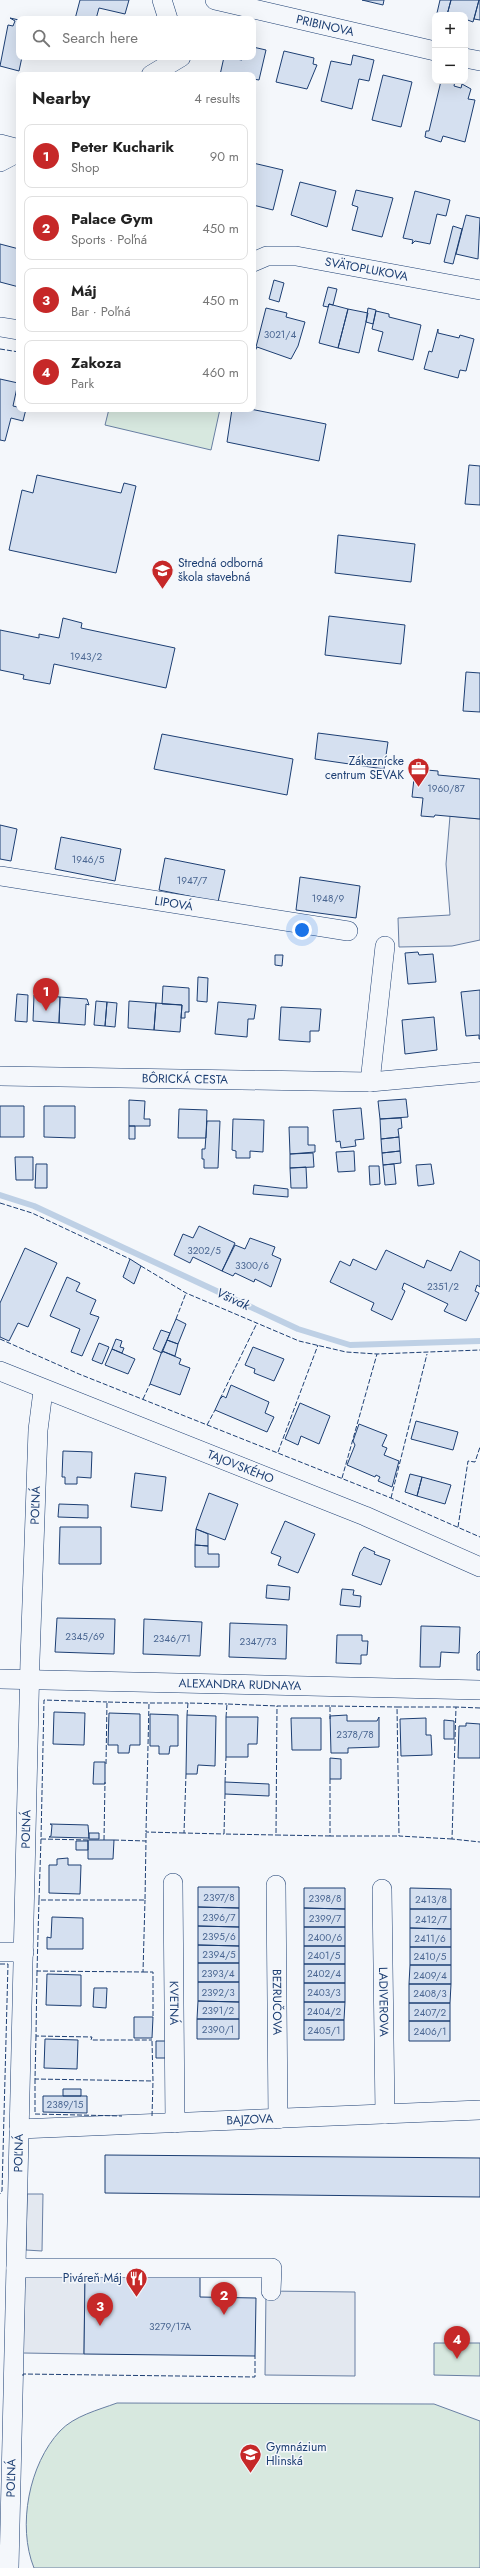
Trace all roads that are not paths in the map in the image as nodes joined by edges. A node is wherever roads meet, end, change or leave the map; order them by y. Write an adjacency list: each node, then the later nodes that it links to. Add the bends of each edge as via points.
1 (162, 0): 4 (street)
2 (215, 0): 3 (street, PRIBINOVA)
3 (261, 9): 5 (street); 6 (street, PRIBINOVA)
4 (167, 16)
5 (249, 16)
6 (432, 50)
7 (468, 59): 9 (street)
8 (175, 60): 10 (street)
9 (480, 61)
10 (158, 68)
11 (0, 144): 12 (street)
12 (16, 148)
13 (16, 154): 14 (street)
14 (0, 162)
15 (256, 261): 16 (street, SVÄTOPLUKOVA, via 267,256 296,256)
16 (480, 290)
17 (0, 327): 18 (street)
18 (16, 330)
19 (0, 876): 20 (street, LIPOVÁ)
20 (348, 931)
21 (384, 946): 24 (street)
22 (480, 1072): 24 (street, BÔRICKÁ CESTA)
23 (0, 1076): 24 (street, BÔRICKÁ CESTA)
24 (370, 1082)
25 (0, 1371): 26 (street, TAJOVSKÉHO)
26 (43, 1390): 27 (street, TAJOVSKÉHO, via 365,1516); 29 (street, POĽNÁ, via 38,1430)
27 (480, 1567)
28 (0, 1679): 29 (street, ALEXANDRA RUDNAYA)
29 (30, 1680): 30 (street, ALEXANDRA RUDNAYA); 35 (street, POĽNÁ)
30 (480, 1690)
31 (173, 1883): 39 (street, KVETNÁ)
32 (276, 1885): 38 (street, BEZRUČOVA)
33 (382, 1889): 37 (street, LADIVEROVA)
34 (0, 1952): 35 (street)
35 (24, 1952): 40 (street, POĽNÁ)
36 (480, 2110): 37 (street, BAJZOVA)
37 (384, 2114): 38 (street, BAJZOVA)
38 (278, 2119): 39 (street, BAJZOVA)
39 (175, 2123): 40 (street, BAJZOVA)
40 (19, 2129): 41 (street, POĽNÁ)
41 (9, 2218): 42 (street, POĽNÁ)
42 (16, 2268): 43 (street, via 272,2268); 44 (street, POĽNÁ)
43 (272, 2291)
44 (6, 2494): 45 (street, POĽNÁ)
45 (9, 2568)

